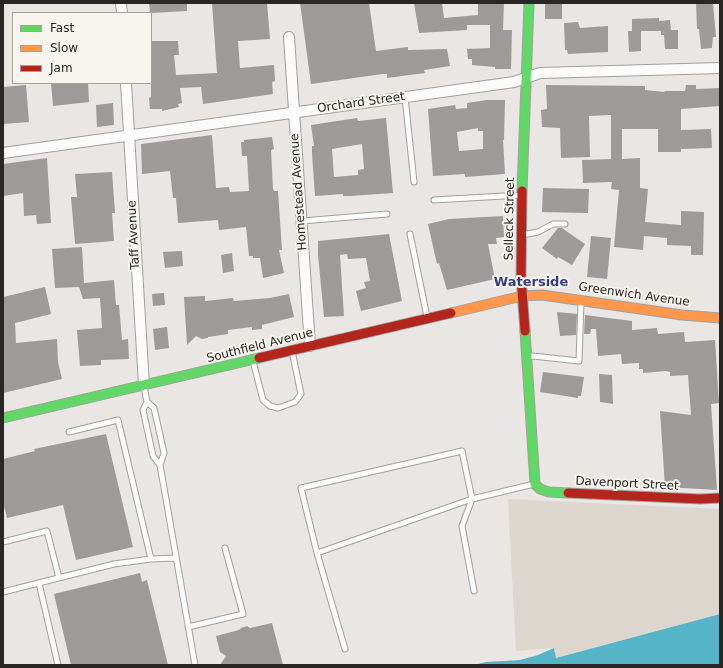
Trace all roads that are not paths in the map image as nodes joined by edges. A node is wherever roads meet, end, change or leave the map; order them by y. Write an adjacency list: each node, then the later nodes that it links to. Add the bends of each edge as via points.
1 (529, 3): 4 (main road, Selleck Street)
2 (289, 37): 7 (street, Homestead Avenue)
3 (720, 68): 4 (street, Orchard Street, via 540,73)
4 (526, 78): 6 (street, Orchard Street, via 514,82); 11 (main road, Selleck Street)
5 (126, 84): 8 (street, Taff Avenue)
6 (405, 97): 7 (street, Orchard Street); 10 (lane)
7 (294, 112): 8 (street, Orchard Street); 14 (street, Homestead Avenue)
8 (129, 135): 9 (street, Orchard Street); 26 (street, Taff Avenue)
9 (3, 153)
10 (414, 182)
11 (522, 194): 12 (lane); 17 (main road, Selleck Street)
12 (434, 200)
13 (387, 214): 14 (lane)
14 (302, 221): 22 (street, Homestead Avenue)
15 (565, 224): 17 (lane, via 554,224 538,232)
16 (410, 234): 20 (lane)
17 (521, 235): 18 (main road, Selleck Street)
18 (522, 296): 19 (main road, Greenwich Avenue, via 542,295); 20 (main road, Southfield Avenue); 24 (main road, Selleck Street)
19 (581, 300): 21 (main road, Greenwich Avenue); 24 (lane, via 580,361)
20 (427, 318): 22 (main road, Southfield Avenue)
21 (720, 318)
22 (310, 346): 23 (main road, Southfield Avenue)
23 (292, 351): 25 (main road, Southfield Avenue); 25 (lane, via 301,394 295,402 278,408 263,400)
24 (526, 357): 31 (main road, Selleck Street)
25 (253, 360): 26 (main road, Southfield Avenue)
26 (144, 386): 27 (lane); 28 (main road, Southfield Avenue)
27 (147, 402): 30 (lane, via 143,410 153,456); 30 (lane, via 154,408 164,453)
28 (3, 418)
29 (69, 432): 38 (lane, via 118,420)
30 (160, 465): 37 (lane)
31 (535, 484): 32 (main road, Davenport Street, via 549,492); 33 (lane)
32 (720, 498)
33 (472, 499): 36 (lane); 36 (lane, via 462,451 301,488); 41 (lane, via 462,526)
34 (3, 542): 39 (lane, via 47,531)
35 (225, 548): 43 (lane, via 243,614)
36 (317, 553): 44 (lane)
37 (176, 558): 38 (lane); 43 (lane)
38 (151, 559): 39 (lane, via 114,564)
39 (59, 578): 40 (lane)
40 (39, 583): 42 (lane); 45 (lane)
41 (474, 591)
42 (3, 592)
43 (188, 627): 46 (lane)
44 (345, 649)
45 (58, 665)
46 (196, 665)

